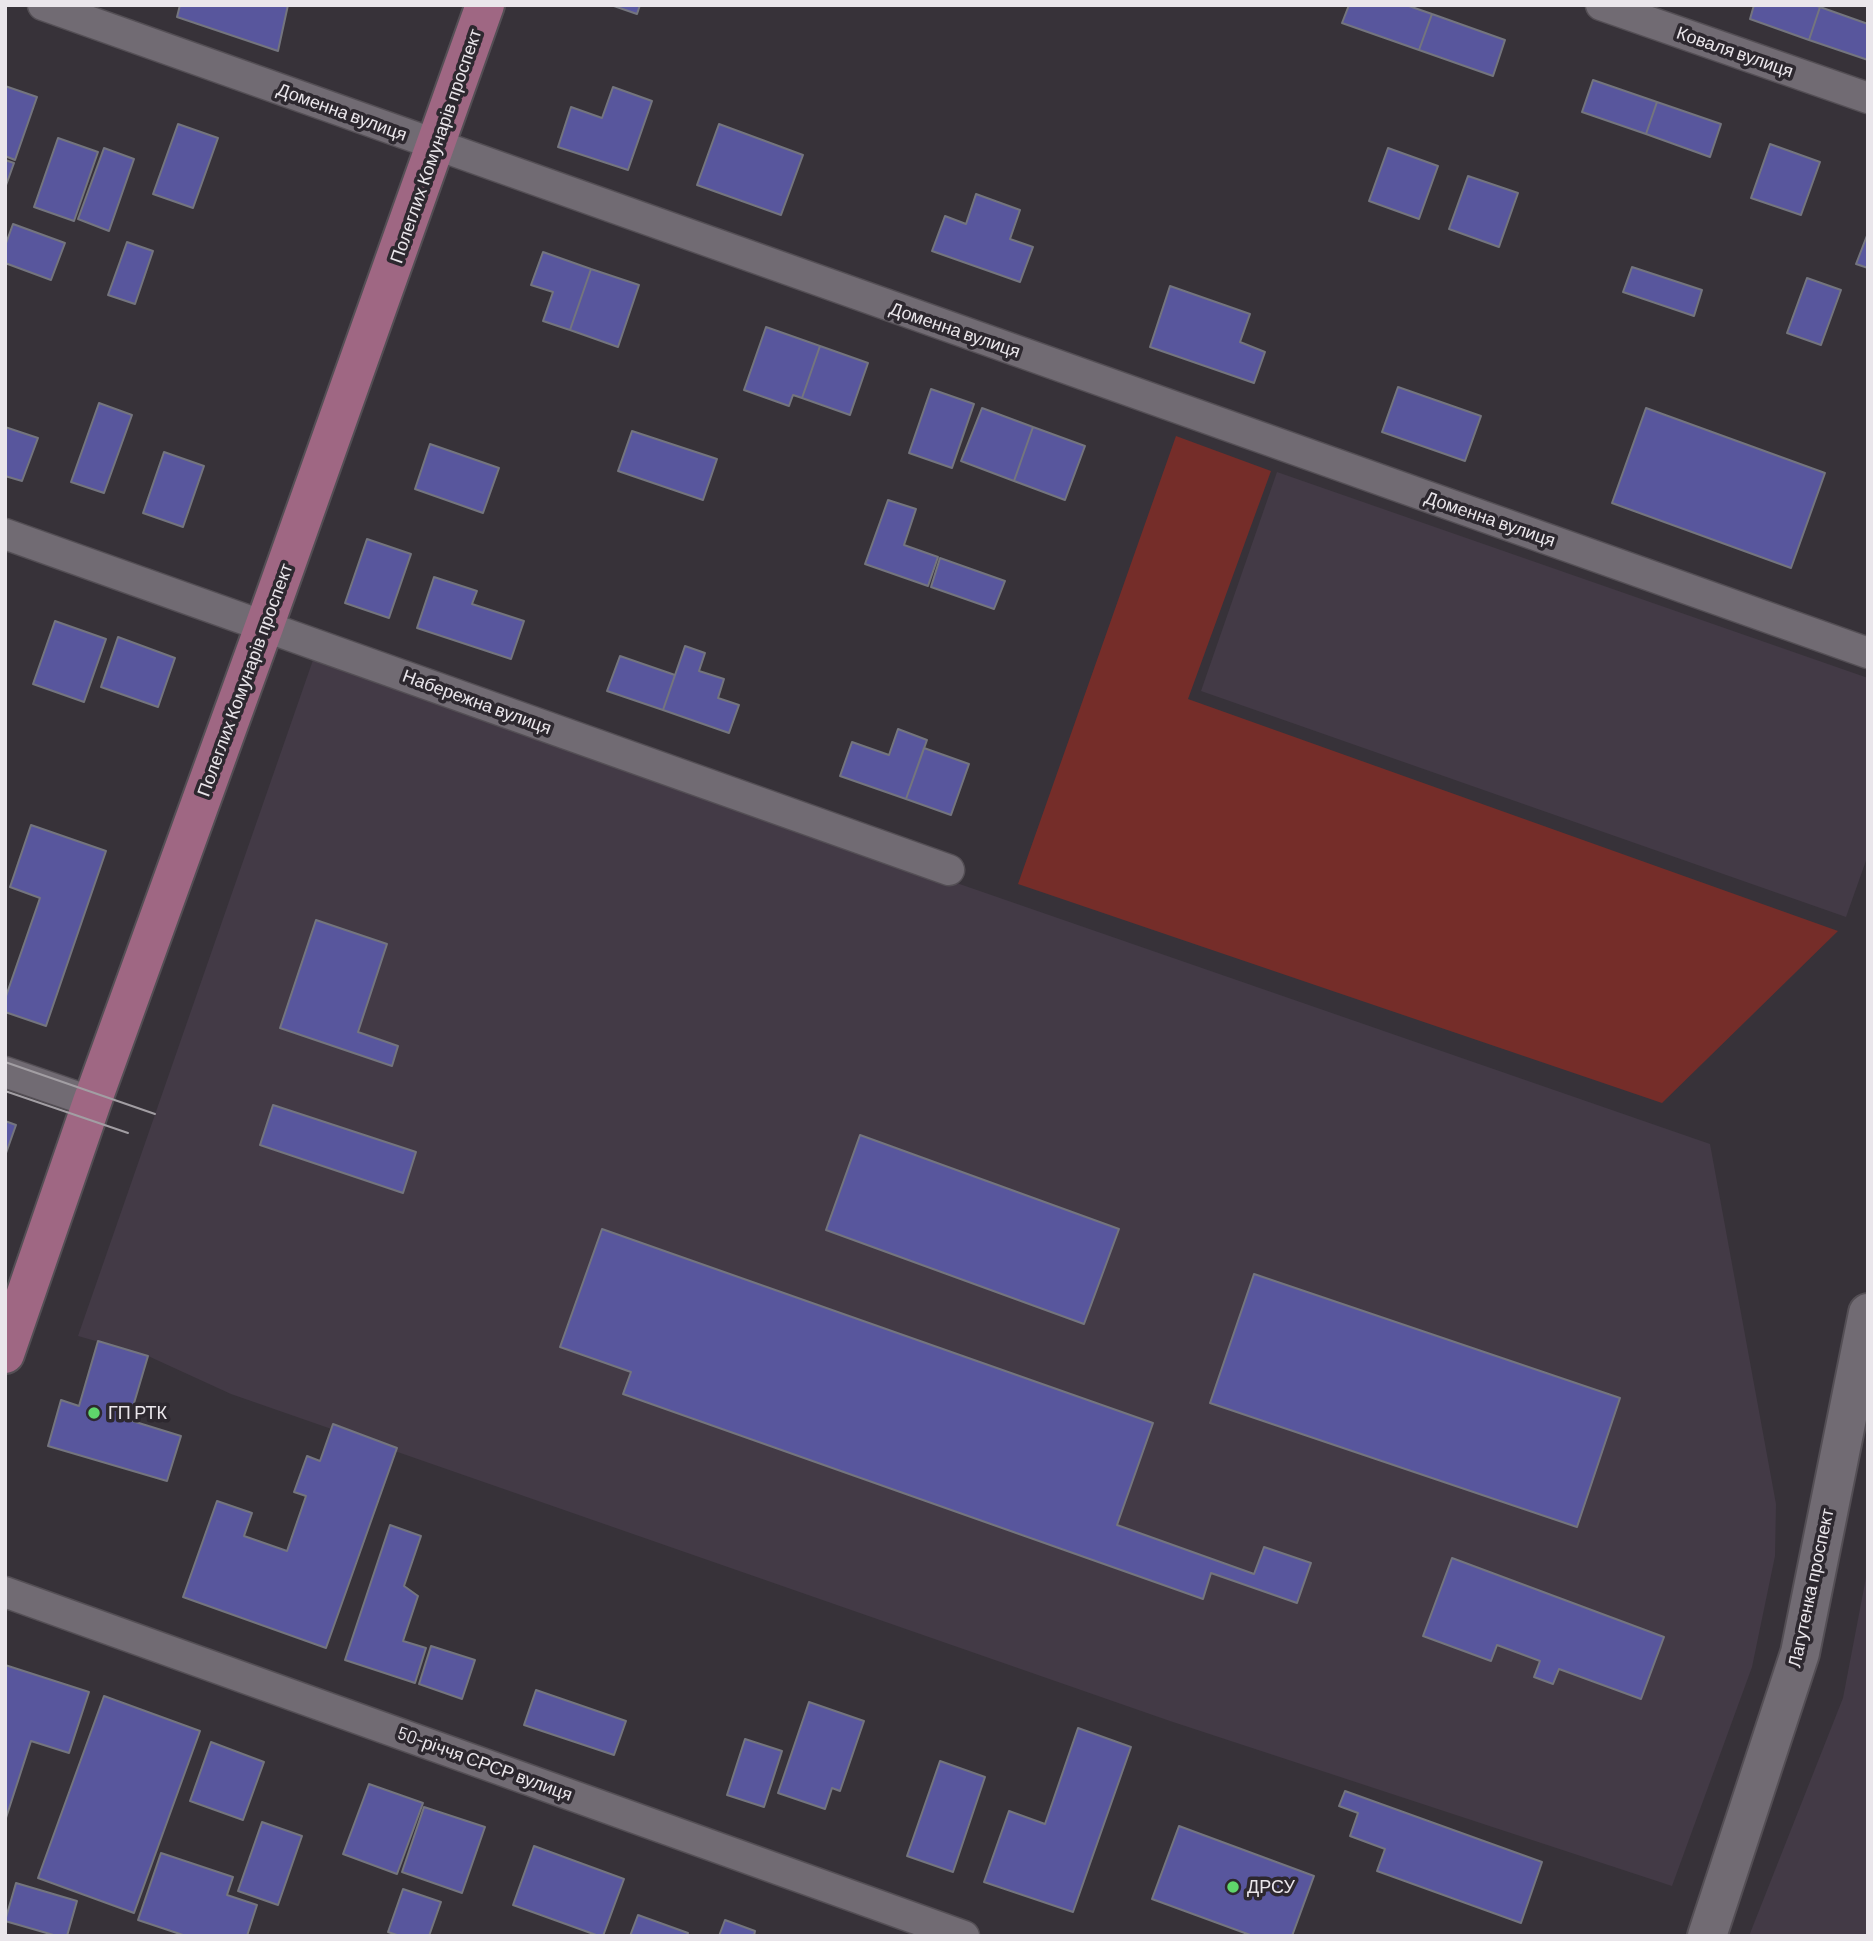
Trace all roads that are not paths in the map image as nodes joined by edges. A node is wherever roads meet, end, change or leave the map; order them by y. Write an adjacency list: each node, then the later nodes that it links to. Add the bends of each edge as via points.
1 (43, 5): 5 (street, Доменна вулиця)
2 (485, 5): 5 (main road, Полеглих Комунарів проспект)
3 (1601, 5): 4 (street, Коваля вулиця)
4 (1868, 98)
5 (436, 146): 7 (main road, Полеглих Комунарів проспект); 8 (street, Доменна вулиця)
6 (5, 534): 7 (street, Набережна вулиця)
7 (264, 626): 9 (street, Набережна вулиця); 11 (main road, Полеглих Комунарів проспект)
8 (1868, 653)
9 (949, 870)
10 (5, 1072): 11 (street)
11 (92, 1102): 13 (main road, Полеглих Комунарів проспект)
12 (1868, 1313): 16 (street, Лагутенка проспект, via 1800,1653)
13 (5, 1354)
14 (5, 1592): 15 (street, 50-річчя СРСР вулиця)
15 (964, 1936)
16 (1707, 1936)

